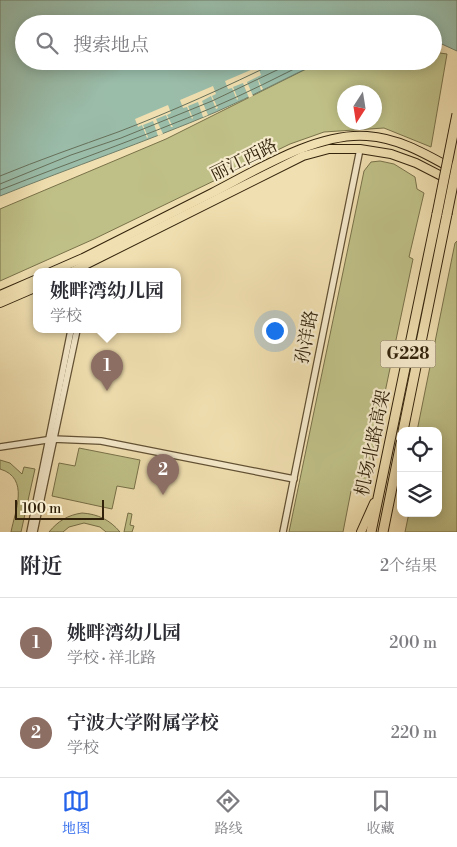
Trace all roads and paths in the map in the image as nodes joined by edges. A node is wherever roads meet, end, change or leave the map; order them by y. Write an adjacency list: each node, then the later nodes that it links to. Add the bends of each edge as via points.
1 (457, 114): 18 (highway, 机场北路高架 / G228, bridge)
2 (360, 149): 5 (main road, 丽江西路, via 391,154 416,163); 6 (main road, 丽江西路, via 329,148 303,156); 17 (street, 孙洋路)
3 (457, 164): 13 (highway, 机场北路高架 / G228, bridge)
4 (457, 171): 6 (main road, 丽江西路, via 417,149 388,139 347,136 322,142 284,156)
5 (457, 184)
6 (85, 265)
7 (33, 281): 9 (main road)
8 (33, 289): 10 (main road)
9 (0, 295)
10 (0, 303)
11 (70, 333): 14 (street)
12 (76, 333): 14 (street)
13 (404, 427)
14 (50, 439): 15 (street); 17 (street, via 101,441); 20 (street); 21 (street)
15 (0, 447)
16 (397, 462): 19 (highway, 机场北路高架)
17 (294, 479): 22 (street, 孙洋路)
18 (378, 494): 23 (main road, G228); 24 (highway, 机场北路高架 / G228)
19 (385, 520): 25 (highway, 机场北路高架); 26 (main road)
20 (30, 532)
21 (34, 532)
22 (284, 532)
23 (362, 532)
24 (371, 532)
25 (383, 532)
26 (387, 532)

